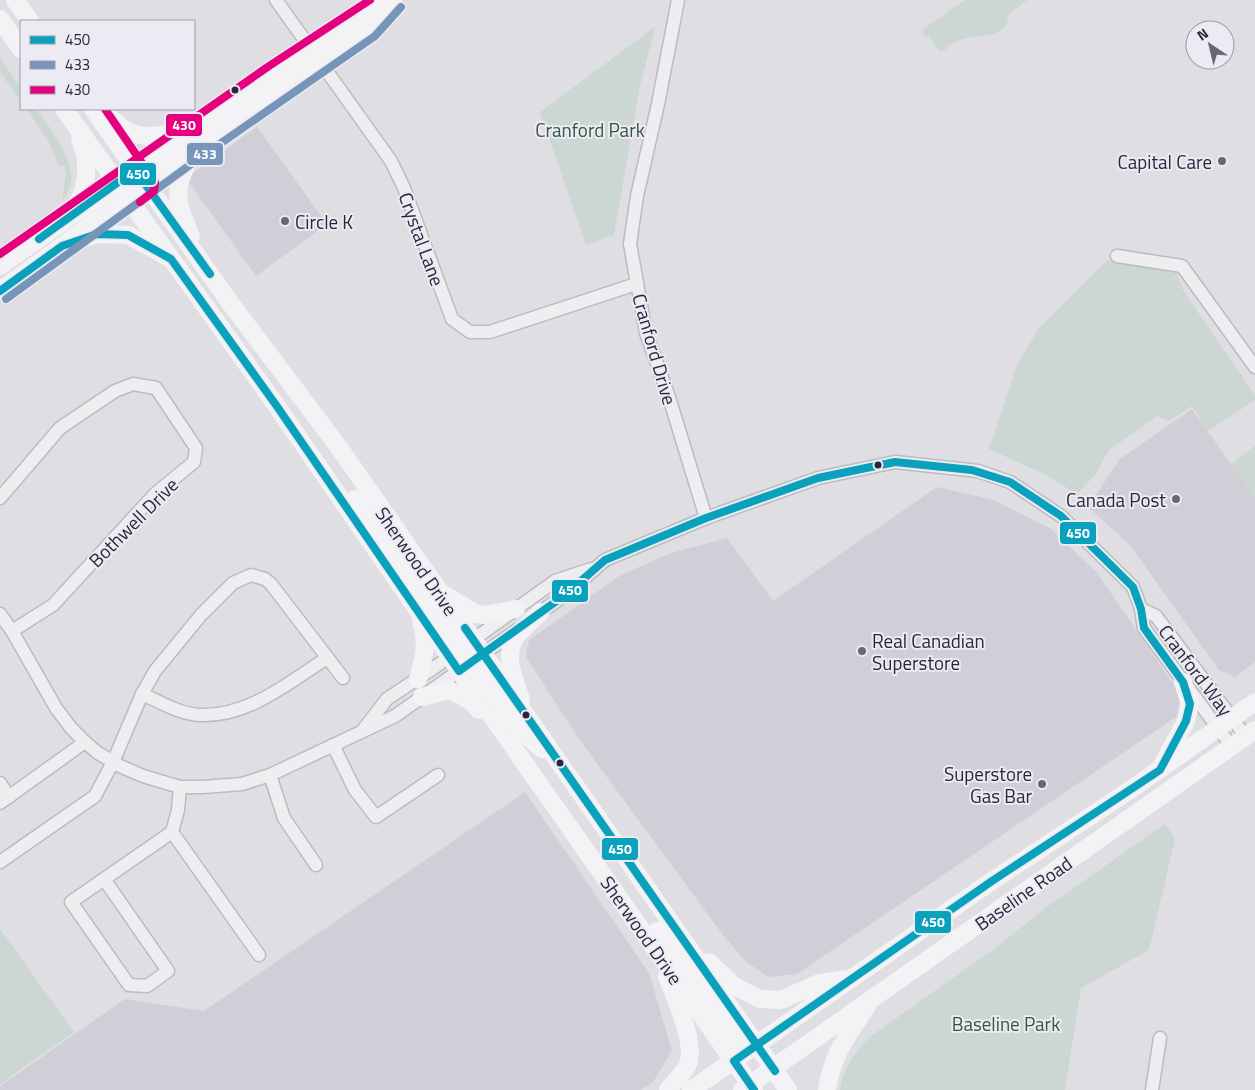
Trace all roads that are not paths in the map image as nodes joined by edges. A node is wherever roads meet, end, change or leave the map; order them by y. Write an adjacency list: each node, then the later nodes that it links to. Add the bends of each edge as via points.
1 (15, 0): 6 (main road)
2 (276, 0): 8 (street, Crystal Lane)
3 (391, 0): 8 (main road, via 369,28)
4 (678, 0): 24 (street, Cranford Drive, via 637,196 630,244)
5 (0, 19): 7 (main road)
6 (29, 20)
7 (20, 47)
8 (316, 56): 12 (main road); 13 (main road); 24 (street, Crystal Lane, via 391,161 452,319 470,332 490,332)
9 (94, 110): 14 (main road, Sherwood Drive)
10 (100, 110): 12 (main road, via 123,128 149,137)
11 (68, 114): 15 (main road, Sherwood Drive); 18 (main road, via 85,150 85,186)
12 (196, 128): 14 (main road)
13 (196, 149): 16 (main road); 21 (main road, via 185,168 178,194)
14 (135, 170): 15 (main road); 16 (main road, Sherwood Drive)
15 (116, 183): 17 (main road, Sherwood Drive); 18 (main road)
16 (146, 185): 17 (main road); 21 (main road, Sherwood Drive)
17 (127, 198): 19 (main road); 22 (main road, Sherwood Drive)
18 (68, 219): 23 (main road)
19 (62, 246): 22 (main road, via 96,234 128,235); 25 (main road)
20 (1117, 256): 26 (street, via 1182,266)
21 (199, 258): 32 (main road, Sherwood Drive, via 340,449)
22 (171, 259): 27 (main road, Sherwood Drive)
23 (0, 266)
24 (636, 284): 29 (street, Cranford Drive, via 646,333)
25 (0, 291)
26 (1255, 366)
27 (309, 452): 31 (main road, Sherwood Drive); 38 (main road, via 360,504)
28 (0, 498): 37 (street, Bothwell Drive, via 60,428 115,391 133,384 156,388 196,448 194,462 155,494 54,605)
29 (706, 518): 30 (street, Cranford Way, via 605,560); 33 (street, Cranford Way, via 818,478 895,462 978,471 1010,482 1061,516 1133,587)
30 (597, 567): 34 (street, Cranford Way, via 555,582); 35 (street, Cranford Way)
31 (399, 582): 38 (main road, Sherwood Drive); 41 (main road, via 421,622 426,641)
32 (437, 590): 34 (main road, via 476,614); 38 (main road, Sherwood Drive)
33 (1141, 609): 42 (street, Cranford Way, via 1144,628); 48 (street, Cranford Way, via 1156,616)
34 (516, 610): 38 (street, Cranford Way)
35 (541, 612): 38 (street, Cranford Way); 46 (main road, via 517,635 511,646 510,660)
36 (0, 614): 37 (street)
37 (12, 631): 51 (street, via 56,708)
38 (466, 656): 41 (street); 44 (street); 46 (main road, Sherwood Drive); 47 (main road, Sherwood Drive); 54 (main road, via 522,732)
39 (327, 658): 40 (street); 43 (street, via 266,698 230,713 198,715); 43 (street, via 271,584 251,575 233,583 201,615 154,672)
40 (343, 678)
41 (418, 679): 49 (street, via 387,699)
42 (1183, 682): 48 (street, Cranford Way); 55 (main road, via 1190,704 1186,721)
43 (142, 694): 53 (street)
44 (422, 697): 47 (main road, via 449,690 471,701 484,715); 49 (street)
45 (1255, 702): 48 (main road, Baseline Road)
46 (527, 716): 54 (main road, Sherwood Drive)
47 (494, 719): 65 (main road, Sherwood Drive)
48 (1225, 723): 50 (street, Cranford Way); 55 (main road, Baseline Road)
49 (362, 732): 52 (street)
50 (1244, 738): 70 (main road, Baseline Road)
51 (85, 742): 53 (street); 60 (street)
52 (333, 745): 56 (street); 57 (street, via 355,790 376,817)
53 (113, 762): 59 (street, via 143,776); 62 (street, via 95,796)
54 (562, 766): 66 (main road, Sherwood Drive)
55 (1160, 770): 69 (main road, Baseline Road)
56 (270, 774): 59 (street, via 242,784); 63 (street, via 284,818)
57 (438, 775)
58 (0, 783): 60 (street)
59 (180, 787): 61 (street)
60 (5, 800)
61 (172, 832): 64 (street); 68 (street)
62 (0, 862)
63 (316, 865)
64 (104, 879): 64 (street, via 71,902 129,985 147,986 168,971)
65 (611, 885): 67 (main road, Sherwood Drive); 72 (main road, via 654,928)
66 (682, 937): 69 (main road, via 734,986 760,999 780,1000 818,982); 72 (main road, Sherwood Drive)
67 (657, 951): 73 (main road, Sherwood Drive); 76 (main road, via 683,1020 691,1052 688,1065)
68 (259, 955)
69 (849, 980): 72 (main road, Baseline Road)
70 (872, 998): 74 (main road, Baseline Road); 79 (main road, via 838,1050)
71 (1160, 1038): 80 (street)
72 (752, 1048): 73 (main road, Baseline Road); 74 (main road, Sherwood Drive)
73 (734, 1061): 75 (main road, Sherwood Drive); 77 (main road, Baseline Road)
74 (772, 1067): 75 (main road, Baseline Road); 78 (main road, Sherwood Drive)
75 (749, 1088)
76 (668, 1090)
77 (691, 1090)
78 (788, 1090)
79 (826, 1090)
80 (1152, 1090)

